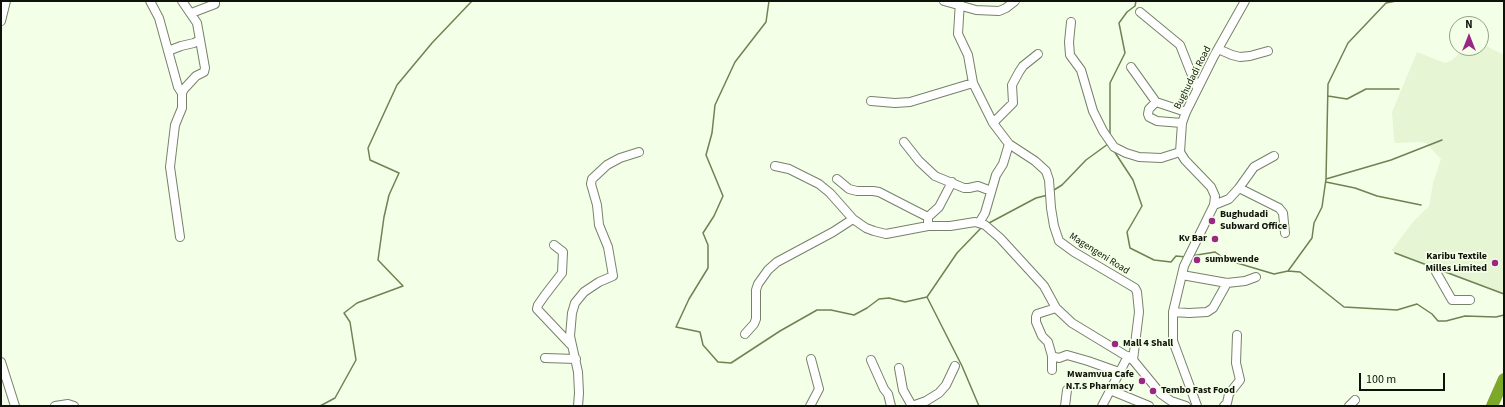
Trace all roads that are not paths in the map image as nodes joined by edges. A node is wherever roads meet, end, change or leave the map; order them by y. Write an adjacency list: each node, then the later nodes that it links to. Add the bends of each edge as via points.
1 (6, 1): 11 (street)
2 (150, 1): 16 (street, via 159,18)
3 (182, 1): 10 (street)
4 (216, 1): 10 (street, via 194,12)
5 (944, 1): 8 (street)
6 (1016, 1): 8 (street, via 999,11 976,10)
7 (1245, 1): 14 (street, Bughudadi Road)
8 (960, 4): 19 (street, Magengeni Road, via 958,34 968,55)
9 (1140, 12): 20 (street, via 1180,45)
10 (192, 16): 13 (street, via 197,24)
11 (1, 21)
12 (1071, 22): 30 (street, via 1070,55 1081,70 1093,111 1114,147 1139,157 1161,158)
13 (200, 40): 16 (street); 21 (street, via 205,70 196,76)
14 (1218, 49): 15 (street, via 1240,57); 20 (street, Bughudadi Road)
15 (1268, 50)
16 (168, 51): 21 (street, via 178,88)
17 (1038, 54): 25 (street, via 1018,72 1012,85 1013,103)
18 (1131, 67): 23 (street)
19 (973, 83): 22 (street, via 910,102); 25 (street, Magengeni Road)
20 (1197, 88): 24 (street, Bughudadi Road)
21 (182, 93): 42 (street, via 182,108 175,125 170,168)
22 (871, 101)
23 (1156, 102): 24 (street); 26 (street, via 1149,109 1149,117 1157,121)
24 (1186, 112): 26 (street, Bughudadi Road)
25 (993, 122): 28 (street, Magengeni Road)
26 (1182, 123): 30 (street, Bughudadi Road)
27 (904, 142): 34 (street, via 930,173)
28 (1009, 144): 36 (street); 56 (street, Magengeni Road, via 1035,160 1046,172 1053,220 1059,241 1135,288 1139,312)
29 (639, 152): 53 (street, via 607,165 592,179 599,225 608,247 613,276 584,292 575,303 570,336)
30 (1180, 152): 37 (street, via 1211,187)
31 (1274, 156): 35 (street, via 1254,166)
32 (775, 166): 38 (street, via 789,169 818,184 830,193)
33 (837, 179): 39 (street, via 849,189 879,192)
34 (952, 182): 36 (street, via 964,188 978,186); 39 (street, via 939,207)
35 (1239, 188): 37 (street, via 1229,199); 41 (street, via 1279,208 1283,214)
36 (991, 191): 40 (street, via 985,213)
37 (1214, 205): 45 (street, via 1188,257)
38 (853, 219): 39 (street, via 866,228 886,234); 51 (street, via 777,262 768,270 756,290 756,319)
39 (928, 221): 40 (street, via 950,226)
40 (979, 223): 49 (street, via 1000,238 1044,286)
41 (1285, 233)
42 (180, 237)
43 (554, 245): 53 (street, via 563,252 562,272 537,309)
44 (1436, 272): 48 (street, via 1452,300)
45 (1182, 275): 47 (street); 50 (street)
46 (1256, 277): 47 (street)
47 (1227, 283): 50 (street, via 1208,312)
48 (1470, 300)
49 (1056, 308): 54 (street, via 1037,314 1036,317); 56 (street, via 1072,323)
50 (1173, 312): 82 (street, via 1173,341)
51 (745, 334)
52 (1237, 335): 83 (street, via 1236,363 1240,380 1229,394)
53 (572, 346): 57 (street)
54 (1052, 356): 63 (street); 64 (street, via 1058,358 1067,355)
55 (545, 358): 57 (street)
56 (1130, 358): 64 (street); 71 (street)
57 (576, 359): 75 (street)
58 (811, 359): 76 (street, via 819,389)
59 (870, 360): 77 (street, via 888,394)
60 (1, 362): 69 (street)
61 (954, 366): 62 (street, via 946,385 939,393 912,406 903,390)
62 (899, 368)
63 (1052, 370)
64 (1119, 372): 68 (street)
65 (1504, 379): 85 (highway)
66 (1, 388): 69 (street)
67 (1067, 390): 78 (street)
68 (1110, 390): 79 (street); 80 (street)
69 (10, 392): 72 (street)
70 (1355, 400): 84 (street)
71 (1171, 404): 81 (street)
72 (16, 406)
73 (55, 406): 74 (street)
74 (74, 406)
75 (578, 406)
76 (810, 406)
77 (891, 406)
78 (1066, 406)
79 (1102, 406)
80 (1149, 406)
81 (1186, 406)
82 (1197, 406)
83 (1224, 406)
84 (1349, 406)
85 (1492, 406)

